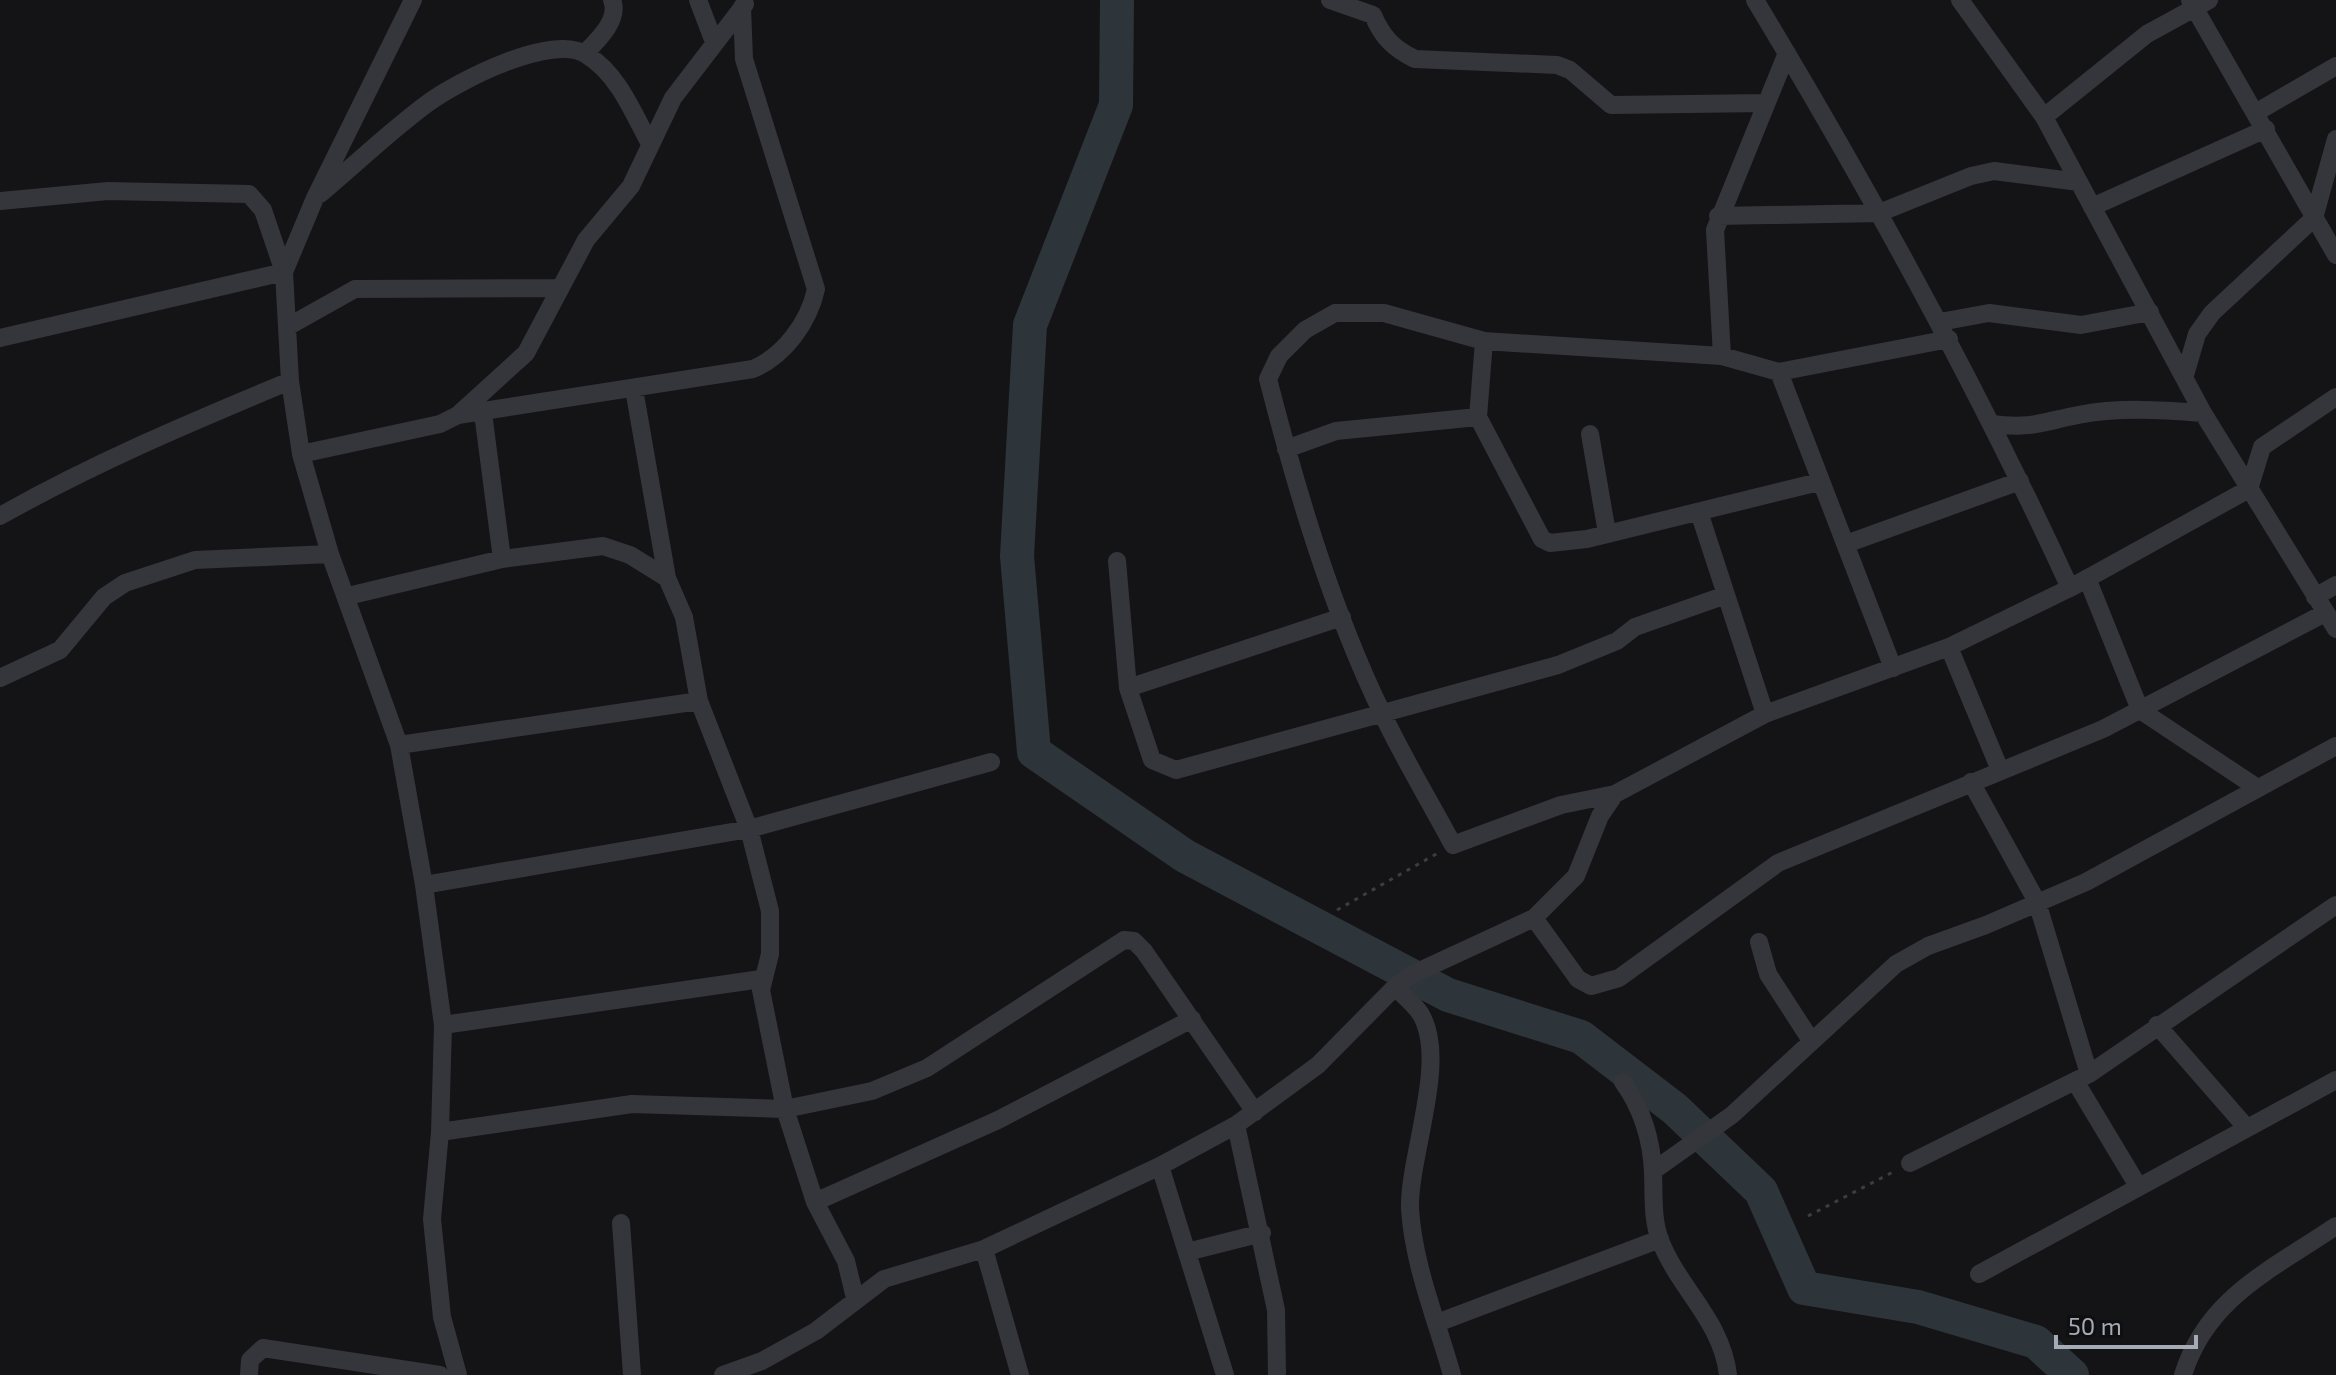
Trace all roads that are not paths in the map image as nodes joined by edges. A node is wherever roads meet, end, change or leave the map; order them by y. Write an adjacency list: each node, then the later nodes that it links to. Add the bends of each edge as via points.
1 (413, 0): 19 (street)
2 (612, 0): 10 (street, via 610,21)
3 (698, 0): 9 (street)
4 (1330, 0): 13 (street, via 1373,15 1398,51 1415,59 1557,65 1611,105)
5 (1755, 0): 11 (street)
6 (1960, 0): 14 (street)
7 (747, 3): 9 (street); 37 (street, via 744,59 816,289 812,307 770,362)
8 (2198, 3): 14 (street, via 2147,34); 15 (street)
9 (714, 42): 17 (street, via 673,98)
10 (585, 53): 17 (street, via 613,77); 19 (street, via 525,55 429,102)
11 (1787, 53): 13 (street); 22 (street)
12 (2335, 69): 15 (street)
13 (1766, 103): 23 (street)
14 (2044, 117): 18 (street)
15 (2262, 120): 21 (street); 24 (street)
16 (2336, 139): 24 (street)
17 (650, 144): 27 (street, via 631,186 586,240)
18 (2079, 182): 21 (street); 22 (street, via 1994,171)
19 (315, 198): 26 (street)
20 (0, 201): 26 (street, via 108,191 249,194 263,210)
21 (2092, 207): 28 (street)
22 (1879, 213): 23 (street); 30 (street)
23 (1718, 216): 33 (street)
24 (2314, 218): 25 (street); 35 (street, via 2212,313 2197,334)
25 (2336, 255)
26 (284, 272): 29 (street); 31 (street)
27 (560, 288): 29 (street, via 355,289); 41 (street, via 526,353)
28 (2150, 312): 30 (street, via 2081,325 1989,313); 35 (street)
29 (289, 326): 36 (street)
30 (1944, 330): 34 (street); 43 (street)
31 (0, 338)
32 (1484, 341): 33 (street); 42 (street); 45 (street, via 1384,313 1335,313 1279,356 1268,379)
33 (1722, 356): 34 (street)
34 (1779, 372): 48 (street)
35 (2185, 375): 40 (street)
36 (290, 381): 46 (street); 51 (street, via 156,436)
37 (634, 389): 39 (street); 57 (street)
38 (2336, 397): 49 (street, via 2262,447)
39 (483, 413): 41 (street); 55 (street)
40 (2203, 413): 43 (street, via 2107,411 2038,426); 49 (street)
41 (458, 415): 46 (street, via 417,432)
42 (1478, 417): 45 (street, via 1336,431); 52 (street, via 1542,539 1550,543)
43 (1992, 424): 47 (street)
44 (1590, 434): 52 (street)
45 (1286, 449): 64 (street)
46 (301, 454): 54 (street)
47 (2020, 481): 53 (street); 60 (street)
48 (1819, 482): 50 (street); 53 (street)
49 (2249, 489): 58 (street); 63 (street)
50 (1699, 512): 52 (street); 61 (street)
51 (0, 516)
52 (1607, 533)
53 (1846, 544): 67 (street)
54 (330, 554): 62 (street); 68 (street, via 195,560 125,583 104,597 60,650)
55 (502, 559): 57 (street, via 603,546 630,555); 62 (street)
56 (1117, 561): 69 (street)
57 (667, 578): 70 (street, via 684,617)
58 (2087, 578): 60 (street); 71 (street)
59 (2336, 585): 63 (street)
60 (2070, 588): 66 (street)
61 (1726, 595): 72 (street); 73 (street, via 1635,627 1617,641 1558,665)
62 (348, 596): 74 (street)
63 (2320, 605): 65 (street); 71 (street)
64 (1342, 617): 69 (street); 73 (street)
65 (2336, 629)
66 (1949, 647): 67 (street); 77 (street)
67 (1893, 668): 72 (street)
68 (0, 678)
69 (1128, 688): 73 (street, via 1152,760 1176,770)
70 (699, 701): 74 (street); 81 (street)
71 (2140, 710): 77 (street); 79 (street)
72 (1765, 714): 80 (street)
73 (1383, 715): 80 (street, via 1453,845 1561,805)
74 (399, 745): 82 (street)
75 (2336, 746): 79 (street)
76 (991, 762): 81 (street)
77 (2000, 770): 78 (street)
78 (1971, 782): 83 (street); 85 (street, via 1778,863 1604,984 1591,986 1578,979)
79 (2256, 787): 83 (street, via 2162,844)
80 (1615, 794): 85 (street, via 1600,816 1576,876)
81 (749, 829): 82 (street); 87 (street, via 770,911 770,954)
82 (424, 885): 90 (street)
83 (2037, 902): 92 (street, via 1896,964); 93 (street)
84 (2336, 905): 91 (street)
85 (1534, 918): 88 (street)
86 (1759, 942): 92 (street, via 1768,974)
87 (761, 979): 90 (street); 96 (street)
88 (1395, 987): 97 (street, via 1318,1065); 116 (street, via 1420,1013 1428,1032 1429,1086 1410,1208)
89 (1192, 1019): 96 (street, via 1144,951 1124,940 927,1068 872,1091); 97 (street); 105 (street, via 998,1120)
90 (443, 1025): 100 (street)
91 (2157, 1025): 93 (street); 99 (street)
92 (1810, 1039): 103 (street, via 1732,1115)
93 (2082, 1077): 101 (street); 104 (street)
94 (2336, 1080): 99 (street)
95 (1623, 1082): 103 (street, via 1641,1111)
96 (785, 1109): 100 (street, via 632,1104); 105 (street)
97 (1255, 1112): 98 (street)
98 (1236, 1125): 102 (street); 108 (street)
99 (2246, 1127): 104 (street)
100 (440, 1132): 119 (street, via 432,1219 442,1317)
101 (1910, 1163)
102 (1160, 1166): 110 (street); 111 (street)
103 (1653, 1171): 109 (street)
104 (2138, 1186): 113 (street)
105 (815, 1202): 112 (street)
106 (621, 1223): 120 (street)
107 (2336, 1226): 127 (street, via 2211,1315)
108 (1262, 1233): 111 (street); 124 (street, via 1276,1310)
109 (1660, 1239): 116 (street); 126 (street, via 1713,1323 1726,1353)
110 (984, 1249): 114 (street); 122 (street)
111 (1187, 1252): 123 (street)
112 (846, 1261): 114 (street); 115 (street)
113 (1979, 1274)
114 (884, 1279): 115 (street)
115 (855, 1298): 121 (street, via 816,1331 762,1361)
116 (1437, 1323): 125 (street)
117 (249, 1375): 118 (street, via 250,1360 263,1348)
118 (440, 1375)
119 (458, 1375)
120 (632, 1375)
121 (723, 1375)
122 (1020, 1375)
123 (1225, 1375)
124 (1277, 1375)
125 (1452, 1375)
126 (1728, 1375)
127 (2183, 1375)

